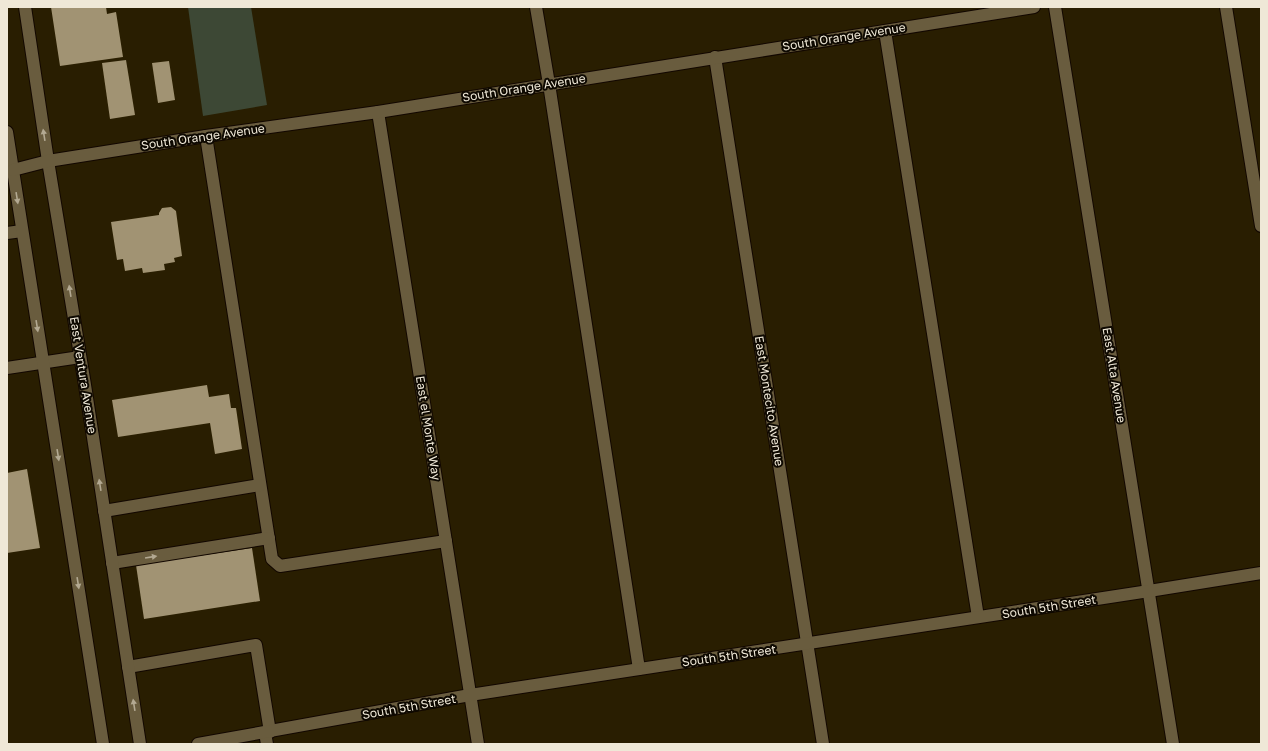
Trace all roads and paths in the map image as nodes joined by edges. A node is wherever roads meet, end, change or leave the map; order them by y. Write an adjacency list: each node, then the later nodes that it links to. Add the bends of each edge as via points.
1 (25, 7): 12 (street, East Ventura Avenue, one-way to 1)
2 (536, 7): 8 (street)
3 (1030, 7): 6 (street, South Orange Avenue)
4 (1055, 7): 26 (street, East Alta Avenue)
5 (1226, 7): 14 (street)
6 (886, 31): 7 (street, South Orange Avenue); 27 (street)
7 (715, 57): 8 (street, South Orange Avenue); 28 (street, East Montecito Avenue)
8 (548, 84): 9 (street, South Orange Avenue); 30 (street)
9 (378, 112): 11 (street, South Orange Avenue); 23 (street, East el Monte Way)
10 (7, 135): 13 (street)
11 (206, 136): 12 (street, South Orange Avenue); 20 (street)
12 (48, 161): 13 (street, South Orange Avenue); 17 (street, East Ventura Avenue, one-way to 12)
13 (13, 170): 15 (street, one-way to 15)
14 (1261, 226)
15 (22, 231): 16 (street); 18 (street, one-way to 18)
16 (7, 233)
17 (80, 357): 18 (street); 21 (street, East Ventura Avenue, one-way to 17)
18 (43, 363): 19 (street); 33 (street, one-way to 33)
19 (7, 368)
20 (260, 485): 21 (street); 22 (street)
21 (104, 511): 24 (street, East Ventura Avenue)
22 (269, 538): 23 (street, via 272,559 280,566); 24 (street, one-way to 22)
23 (446, 541): 31 (street, East el Monte Way)
24 (112, 563): 29 (street, East Ventura Avenue)
25 (1261, 573): 26 (street, South 5th Street)
26 (1149, 591): 27 (street, South 5th Street); 38 (street, East Alta Avenue)
27 (978, 617): 28 (street, South 5th Street)
28 (807, 644): 30 (street, South 5th Street); 37 (street, East Montecito Avenue)
29 (128, 667): 32 (street, via 256,646); 34 (street, East Ventura Avenue, one-way to 29)
30 (639, 669): 31 (street, South 5th Street)
31 (470, 695): 32 (street, South 5th Street); 36 (street, East el Monte Way)
32 (268, 736): 35 (street, South 5th Street)
33 (103, 744)
34 (140, 744)
35 (198, 744)
36 (478, 744)
37 (823, 744)
38 (1173, 744)

